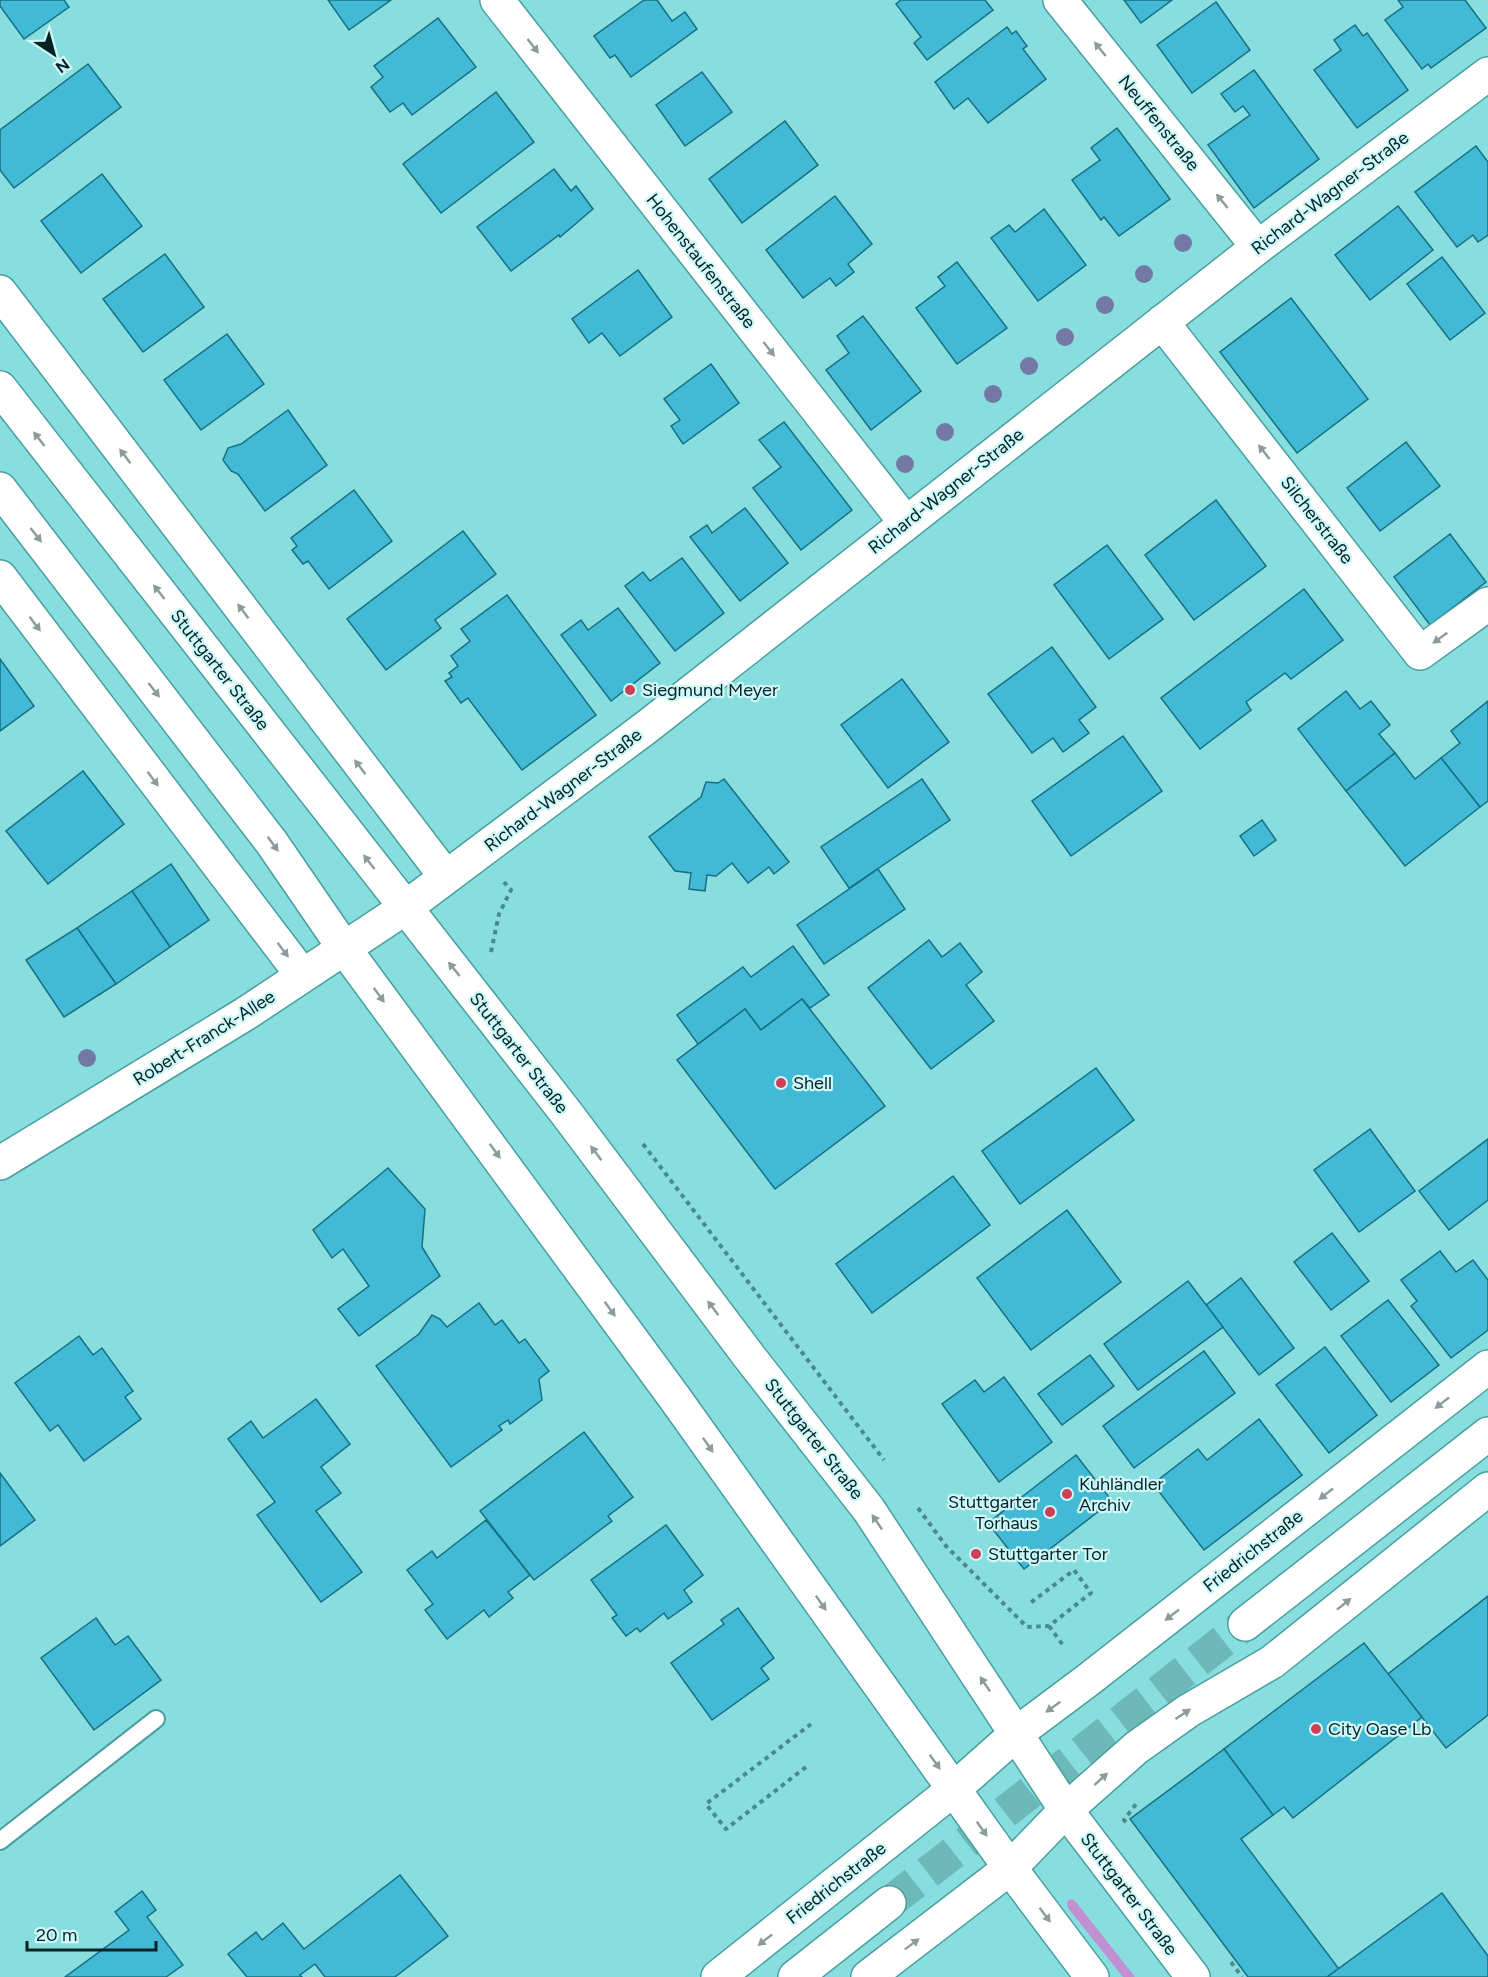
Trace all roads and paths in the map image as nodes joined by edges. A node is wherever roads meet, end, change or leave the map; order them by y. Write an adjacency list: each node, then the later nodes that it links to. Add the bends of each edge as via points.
1 (497, 0): 9 (main road, Hohenstaufenstraße, one-way to 9)
2 (1060, 0): 4 (main road, Neuffenstraße, one-way to 2)
3 (1488, 74): 4 (main road, Richard-Wagner-Straße)
4 (1258, 247): 6 (main road, Richard-Wagner-Straße)
5 (0, 292): 13 (main road, one-way to 5)
6 (1162, 322): 9 (main road, Richard-Wagner-Straße); 11 (main road, Silcherstraße, one-way to 6, via 1420,653)
7 (0, 388): 14 (main road, Stuttgarter Straße, one-way to 7)
8 (0, 489): 15 (main road, one-way to 15, via 272,843)
9 (906, 523): 12 (main road, Richard-Wagner-Straße)
10 (0, 577): 17 (main road, one-way to 17)
11 (1488, 604)
12 (481, 852): 13 (main road, Richard-Wagner-Straße); 16 (path, via 511,890 500,914 491,952)
13 (446, 877): 14 (main road, Richard-Wagner-Straße)
14 (405, 908): 15 (main road, Robert-Franck-Allee); 29 (main road, Stuttgarter Straße, one-way to 14, via 869,1510)
15 (344, 948): 17 (main road, Robert-Franck-Allee); 32 (main road, one-way to 32, via 654,1369)
16 (498, 961)
17 (302, 975): 19 (main road, Robert-Franck-Allee)
18 (635, 1135): 22 (path)
19 (0, 1163)
20 (1488, 1367): 29 (main road, Friedrichstraße, one-way to 29)
21 (1488, 1434): 26 (main road)
22 (887, 1464)
23 (1488, 1489): 30 (main road, one-way to 23, via 1188,1711 1272,1662)
24 (913, 1501): 25 (path, via 946,1546 1027,1627 1049,1626 1091,1593 1074,1570)
25 (1029, 1604)
26 (1245, 1624)
27 (156, 1719): 35 (lane)
28 (811, 1724): 31 (path, via 706,1804 726,1829)
29 (1017, 1733): 32 (main road); 33 (main road, Stuttgarter Straße)
30 (1136, 1748): 33 (main road, one-way to 30); 34 (path, via 1155,1778 1124,1820)
31 (806, 1767)
32 (954, 1789): 36 (main road, one-way to 36); 40 (main road, Friedrichstraße, one-way to 40)
33 (1066, 1810): 36 (main road); 43 (main road, Stuttgarter Straße)
34 (1131, 1829)
35 (0, 1841)
36 (1010, 1868): 39 (main road, one-way to 36); 42 (main road, one-way to 42)
37 (889, 1903): 41 (main road)
38 (1228, 1959): 44 (path)
39 (871, 1976)
40 (718, 1977)
41 (795, 1977)
42 (1092, 1977)
43 (1193, 1977)
44 (1242, 1977)

